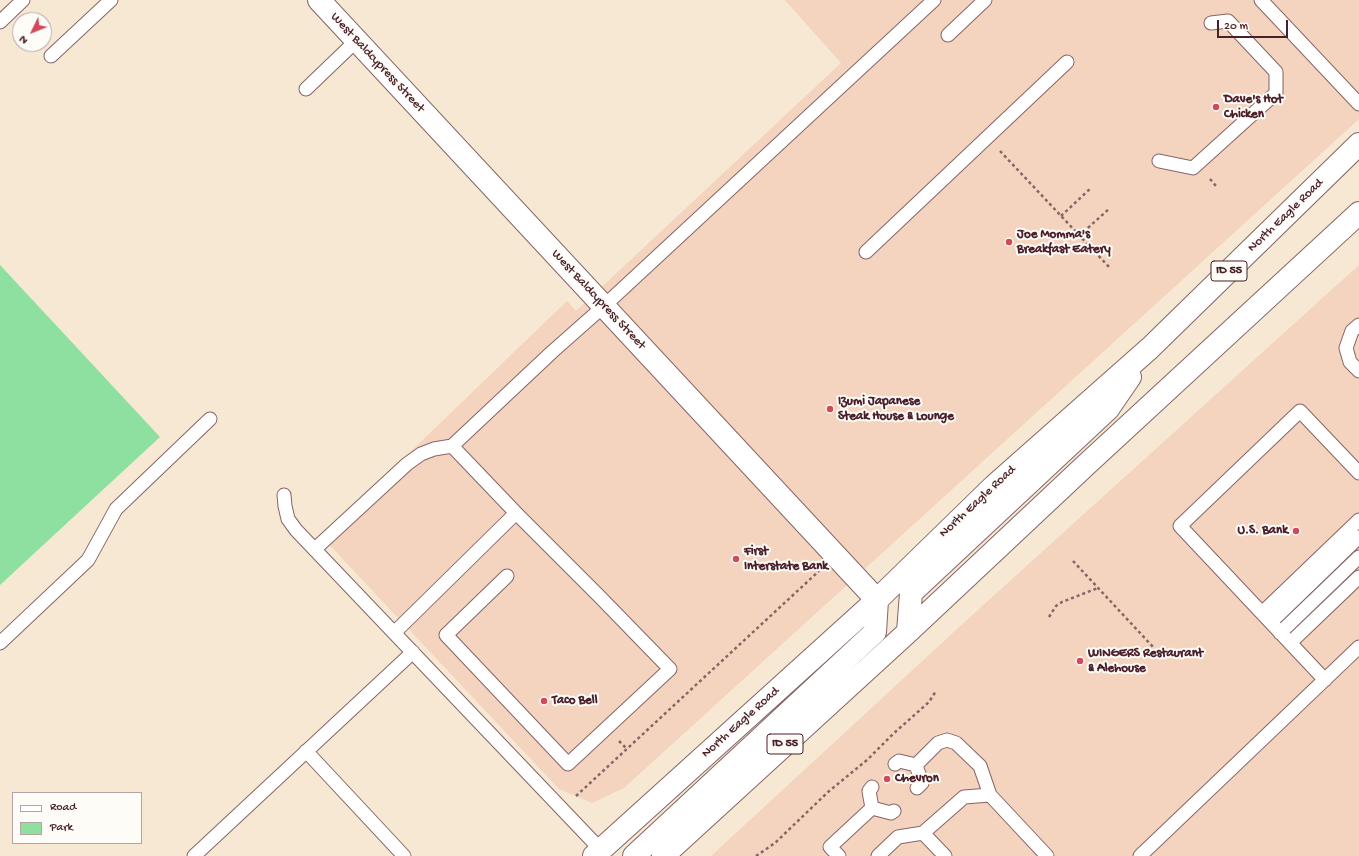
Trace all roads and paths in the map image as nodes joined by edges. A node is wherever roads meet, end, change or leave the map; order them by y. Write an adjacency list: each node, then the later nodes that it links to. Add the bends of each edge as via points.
1 (24, 0): 7 (lane)
2 (111, 0): 11 (lane)
3 (319, 0): 10 (main road, West Baldcypress Street)
4 (934, 0): 25 (lane)
5 (985, 0): 9 (lane)
6 (1261, 0): 14 (lane)
7 (0, 22)
8 (1211, 23): 17 (lane, via 1228,21 1276,72 1276,93 1193,168)
9 (948, 35)
10 (356, 40): 13 (lane); 25 (main road, West Baldcypress Street)
11 (51, 56)
12 (1067, 62): 23 (lane)
13 (306, 89)
14 (1359, 104)
15 (1359, 144): 27 (main road, North Eagle Road / ID 55)
16 (998, 149): 21 (path)
17 (1159, 161)
18 (1091, 188): 21 (path)
19 (1110, 208): 22 (path)
20 (1359, 213): 47 (main road, ID 55, via 1088,462)
21 (1061, 216): 22 (path)
22 (1079, 236): 24 (path)
23 (866, 252)
24 (1110, 268)
25 (604, 306): 30 (lane); 43 (main road, West Baldcypress Street)
26 (1359, 325): 28 (lane, via 1352,331 1346,348 1350,362)
27 (1150, 348): 43 (main road, North Eagle Road / ID 55, via 994,486); 47 (main road, via 1108,409 911,593)
28 (1359, 372)
29 (210, 419): 49 (lane, via 116,509 88,560)
30 (452, 446): 33 (lane); 36 (lane, via 421,454 407,464)
31 (1359, 473): 45 (lane, via 1300,411 1180,526)
32 (284, 495): 36 (lane, via 288,519)
33 (516, 513): 40 (lane, via 670,669 568,764 446,635); 46 (lane)
34 (1359, 520): 45 (lane)
35 (1359, 537): 45 (lane)
36 (315, 549): 46 (lane)
37 (1359, 557): 48 (lane)
38 (1073, 561): 42 (path)
39 (824, 566): 62 (path)
40 (507, 576)
41 (1359, 577): 50 (lane)
42 (1098, 588): 44 (path, via 1062,602); 52 (path)
43 (877, 600): 66 (main road, North Eagle Road / ID 55); 69 (main road, via 875,632)
44 (1049, 617)
45 (1266, 618): 48 (lane)
46 (395, 632): 53 (lane)
47 (908, 632): 70 (main road, ID 55)
48 (1280, 633): 50 (lane)
49 (0, 643)
50 (1290, 643): 54 (lane)
51 (1359, 647): 54 (lane)
52 (1154, 648)
53 (413, 652): 56 (lane); 66 (lane)
54 (1325, 680): 76 (lane)
55 (936, 691): 71 (path, via 929,702 867,760 828,792 775,843)
56 (306, 751): 67 (lane); 68 (lane)
57 (895, 764): 58 (lane, via 899,761)
58 (916, 765): 60 (lane, via 922,783); 61 (lane, via 938,743 947,740 956,743 980,766)
59 (872, 787): 63 (lane, via 869,791)
60 (917, 788)
61 (990, 795): 65 (lane, via 964,797); 75 (lane)
62 (576, 796)
63 (872, 808): 64 (lane, via 891,813); 72 (lane, via 830,847)
64 (894, 811)
65 (922, 833): 73 (lane, via 898,836); 74 (lane)
66 (598, 853)
67 (194, 856)
68 (404, 856)
69 (634, 856)
70 (663, 856)
71 (756, 856)
72 (838, 856)
73 (878, 856)
74 (945, 856)
75 (1047, 856)
76 (1140, 856)

